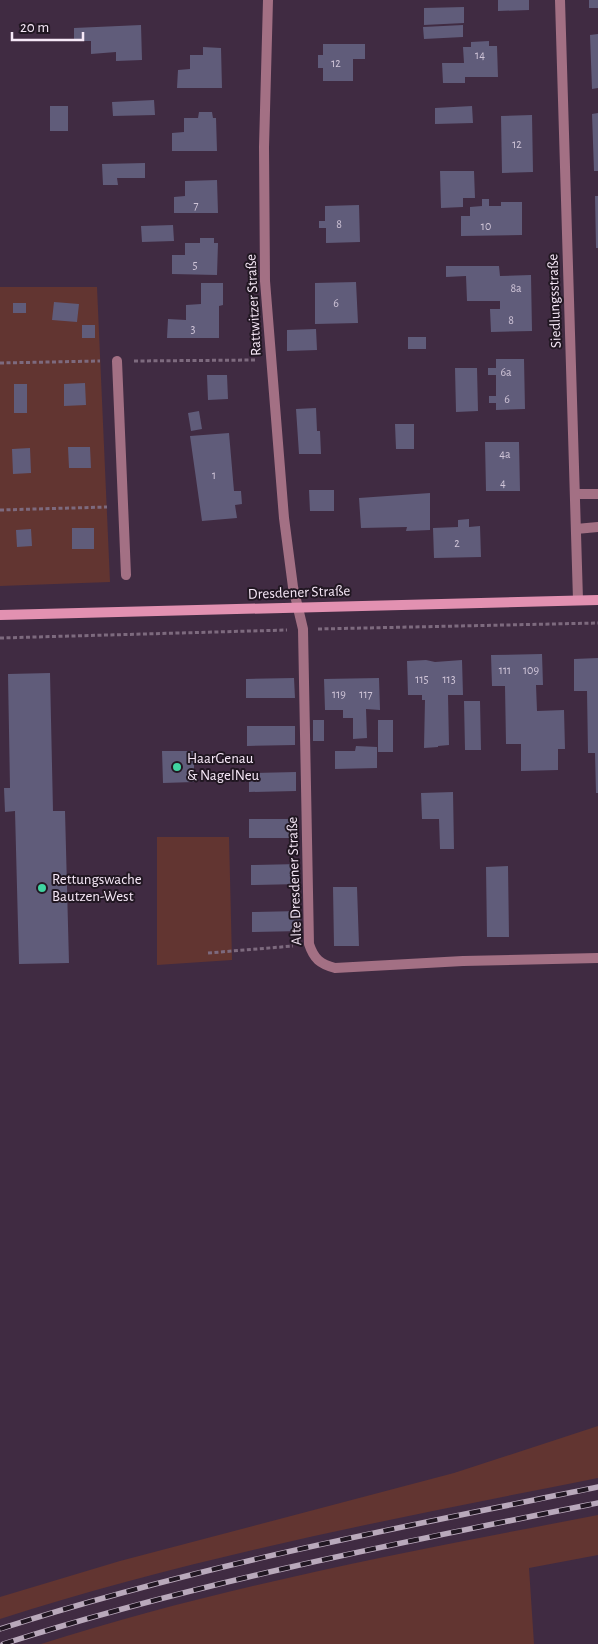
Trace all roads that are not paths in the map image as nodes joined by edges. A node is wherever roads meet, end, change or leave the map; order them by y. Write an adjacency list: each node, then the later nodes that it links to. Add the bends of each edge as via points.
1 (268, 0): 11 (street, Rattwitzer Straße, via 265,281 284,518)
2 (560, 0): 4 (street, Siedlungsstraße)
3 (117, 361): 8 (street)
4 (575, 494): 5 (street); 7 (street, Siedlungsstraße)
5 (598, 494)
6 (598, 527): 7 (street)
7 (576, 529): 9 (street, Siedlungsstraße)
8 (126, 575)
9 (578, 600): 10 (main road, Dresdener Straße); 11 (main road, Dresdener Straße)
10 (598, 600)
11 (298, 607): 12 (main road, Dresdener Straße); 13 (street, Alte Dresdener Straße, via 303,629 309,944 313,956 322,964 336,968)
12 (0, 615)
13 (598, 958)

